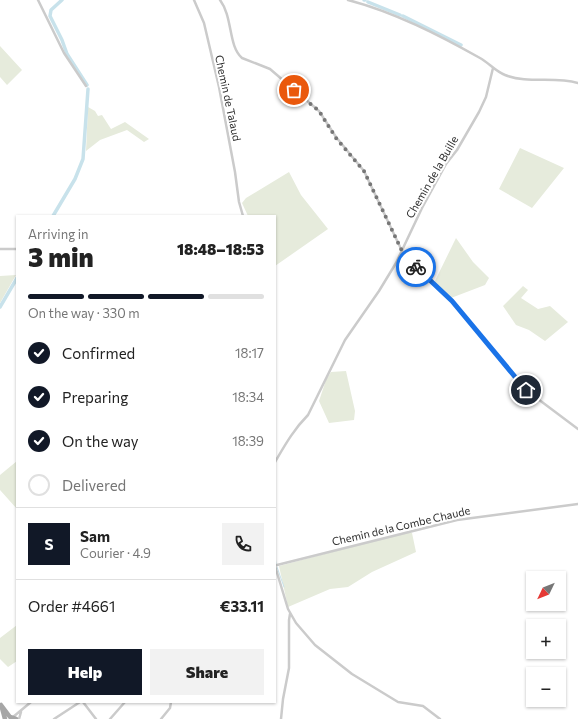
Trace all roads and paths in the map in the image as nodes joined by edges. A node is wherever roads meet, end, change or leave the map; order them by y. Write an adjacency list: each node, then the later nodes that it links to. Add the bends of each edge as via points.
1 (38, 0): 7 (street, via 64,53)
2 (194, 0): 8 (street, Chemin de Talaud, via 204,23 218,82 238,202)
3 (220, 0): 11 (street, via 225,7 234,46 239,55 270,69 319,111 336,138 364,171)
4 (348, 0): 5 (street, via 390,14 420,28 481,59)
5 (493, 68): 6 (street, via 506,75 522,78 567,80); 11 (street, Chemin de la Buille, via 482,105 457,150 446,164)
6 (578, 83)
7 (86, 86)
8 (243, 215)
9 (0, 249): 10 (street)
10 (16, 249)
11 (402, 251): 12 (street, via 408,260 452,301 526,390); 13 (street, Chemin de la Buille, via 379,291 345,340 308,415 291,435)
12 (578, 428)
13 (276, 460)
14 (578, 504): 15 (street, Chemin de la Combe Chaude, via 457,520)
15 (276, 565): 16 (street)
16 (290, 614): 29 (street, via 289,668); 30 (street, via 315,645 347,671 398,702 423,706)
17 (30, 703): 23 (street)
18 (78, 703): 25 (street)
19 (84, 703): 26 (street)
20 (124, 703): 27 (street)
21 (171, 703): 28 (street)
22 (0, 704): 24 (main road)
23 (21, 712): 24 (street); 24 (street)
24 (11, 718)
25 (54, 719)
26 (96, 719)
27 (110, 719)
28 (162, 719)
29 (281, 719)
30 (440, 719)

